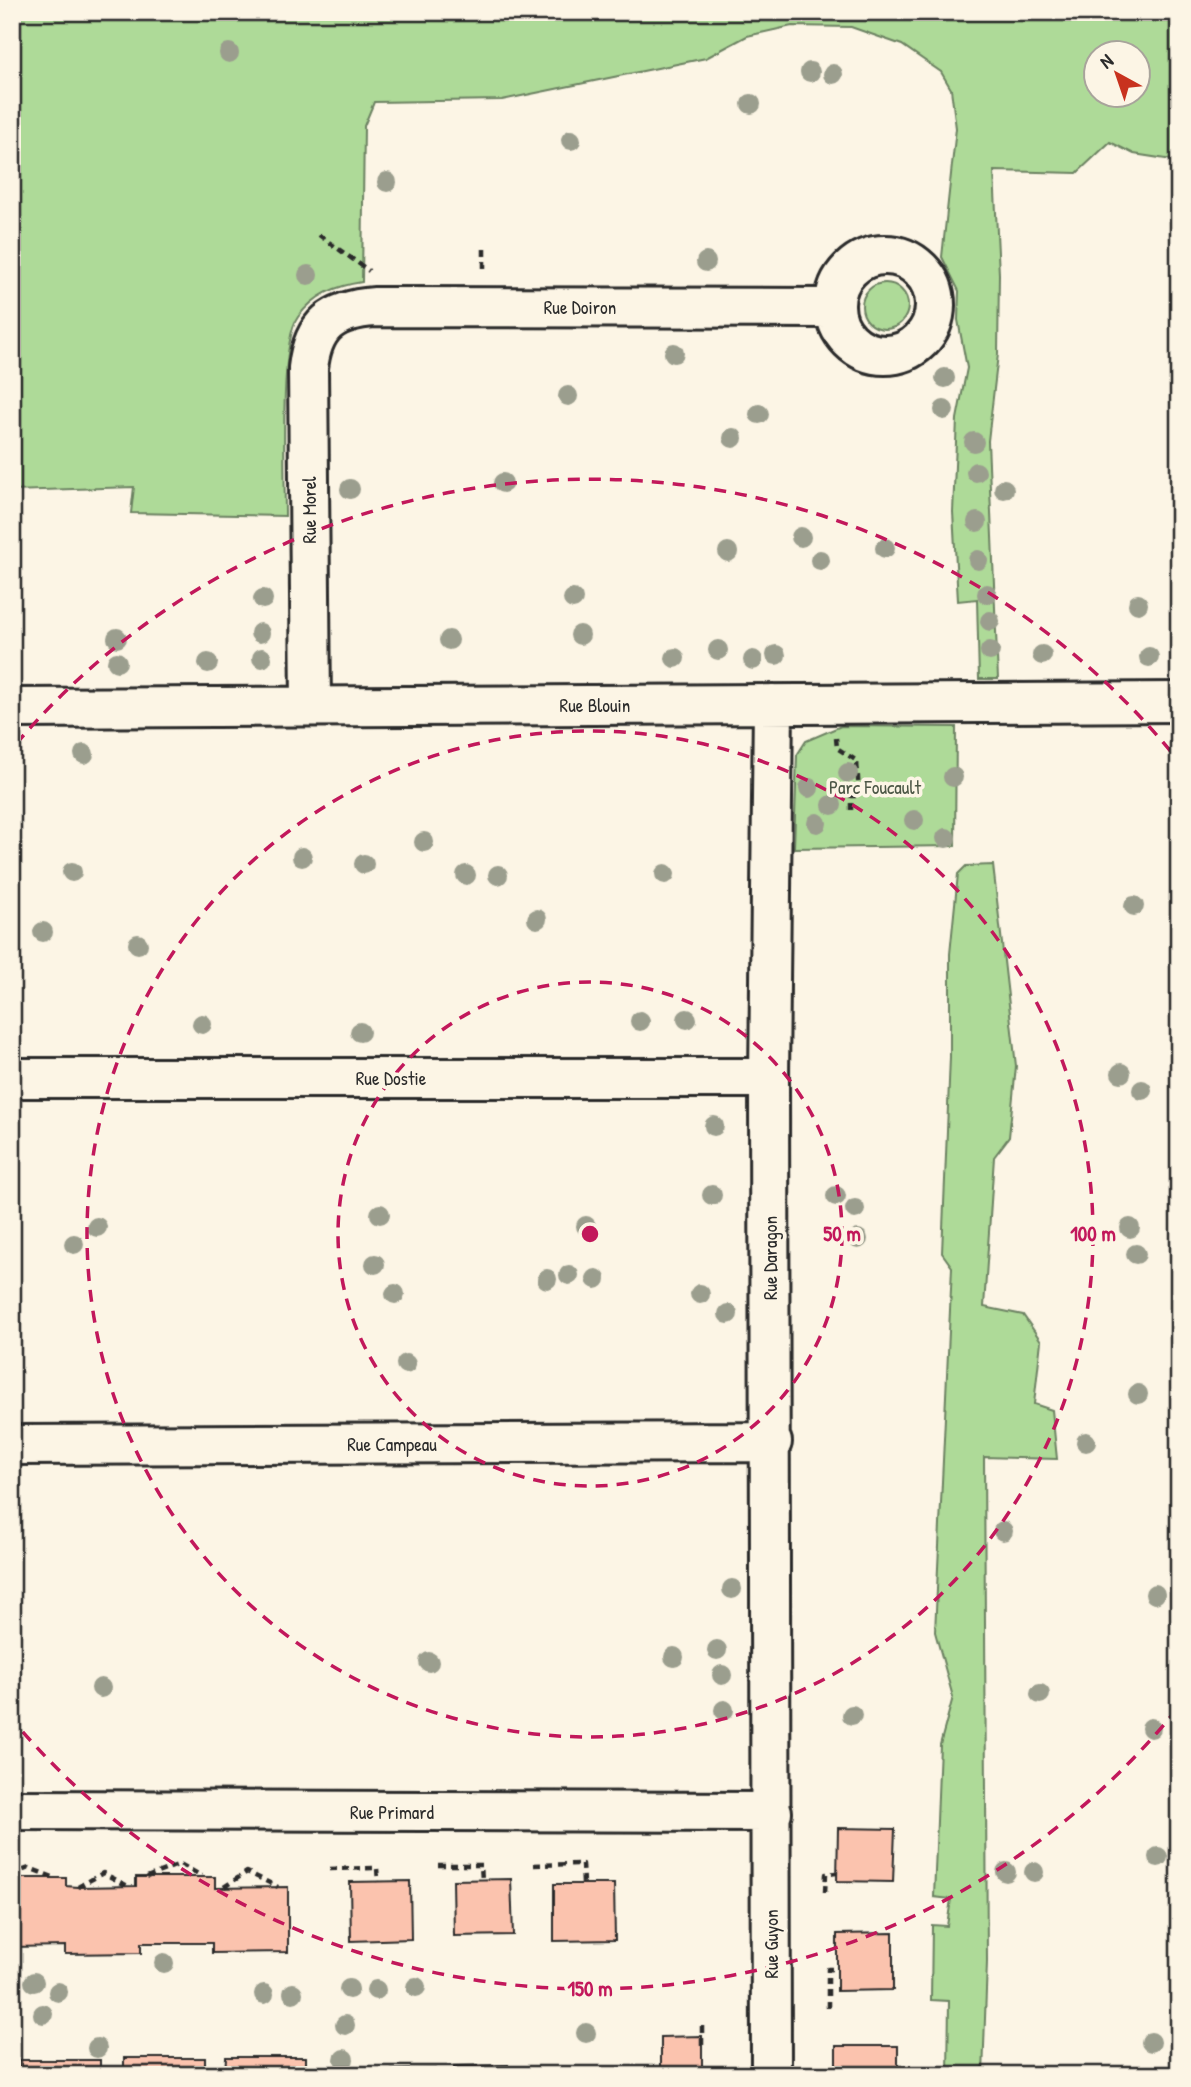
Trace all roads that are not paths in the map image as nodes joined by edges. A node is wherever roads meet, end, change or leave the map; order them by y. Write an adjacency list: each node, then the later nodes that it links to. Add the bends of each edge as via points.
1 (834, 308): 2 (street, Rue Doiron, via 374,307 344,312)
2 (328, 321): 5 (street, Rue Morel, via 310,348 308,368)
3 (1179, 702): 4 (street, Rue Blouin)
4 (773, 704): 5 (street, Rue Blouin); 8 (street, Rue Daragon)
5 (311, 706): 6 (street, Rue Blouin)
6 (12, 708)
7 (12, 1078): 8 (street, Rue Dostie)
8 (769, 1078): 9 (street, Rue Daragon)
9 (772, 1442): 10 (street, Rue Campeau); 12 (street, Rue Daragon)
10 (12, 1446)
11 (12, 1810): 12 (street, Rue Primard)
12 (772, 1812): 13 (street, Rue Guyon)
13 (771, 2075)

